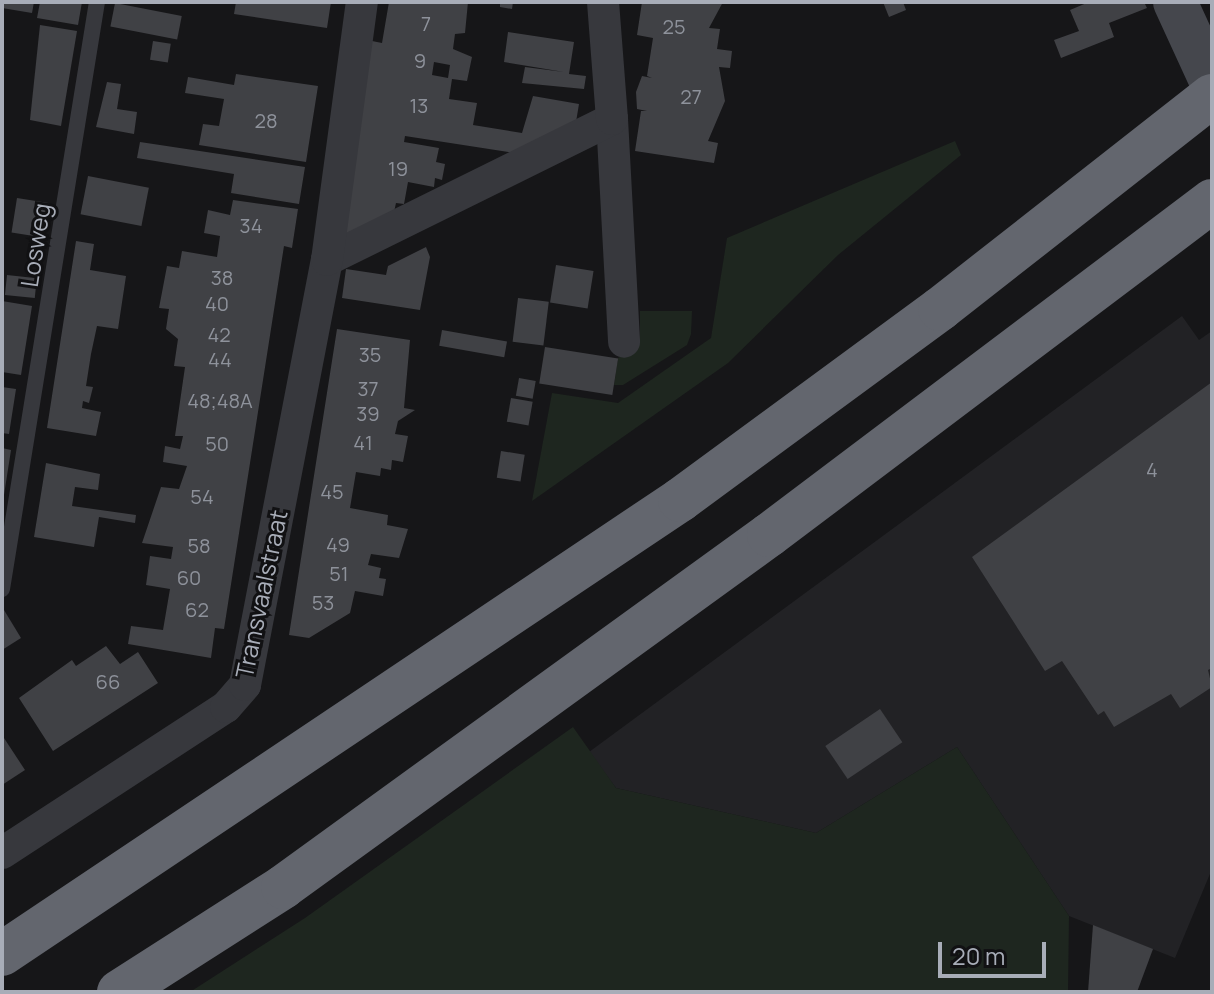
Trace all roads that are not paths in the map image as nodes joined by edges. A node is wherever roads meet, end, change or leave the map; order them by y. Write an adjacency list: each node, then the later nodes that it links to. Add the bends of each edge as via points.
1 (97, 2): 11 (lane, Losweg)
2 (362, 2): 9 (street, Transvaalstraat)
3 (603, 2): 7 (street)
4 (1175, 2): 5 (street)
5 (1212, 83)
6 (1212, 96): 13 (highway, via 940,309 680,500)
7 (612, 119): 9 (street); 10 (street)
8 (1212, 201): 14 (highway, via 769,535 296,878)
9 (327, 260): 12 (street, Transvaalstraat, via 245,685 226,707)
10 (624, 342)
11 (2, 589)
12 (2, 853)
13 (2, 954)
14 (119, 992)

